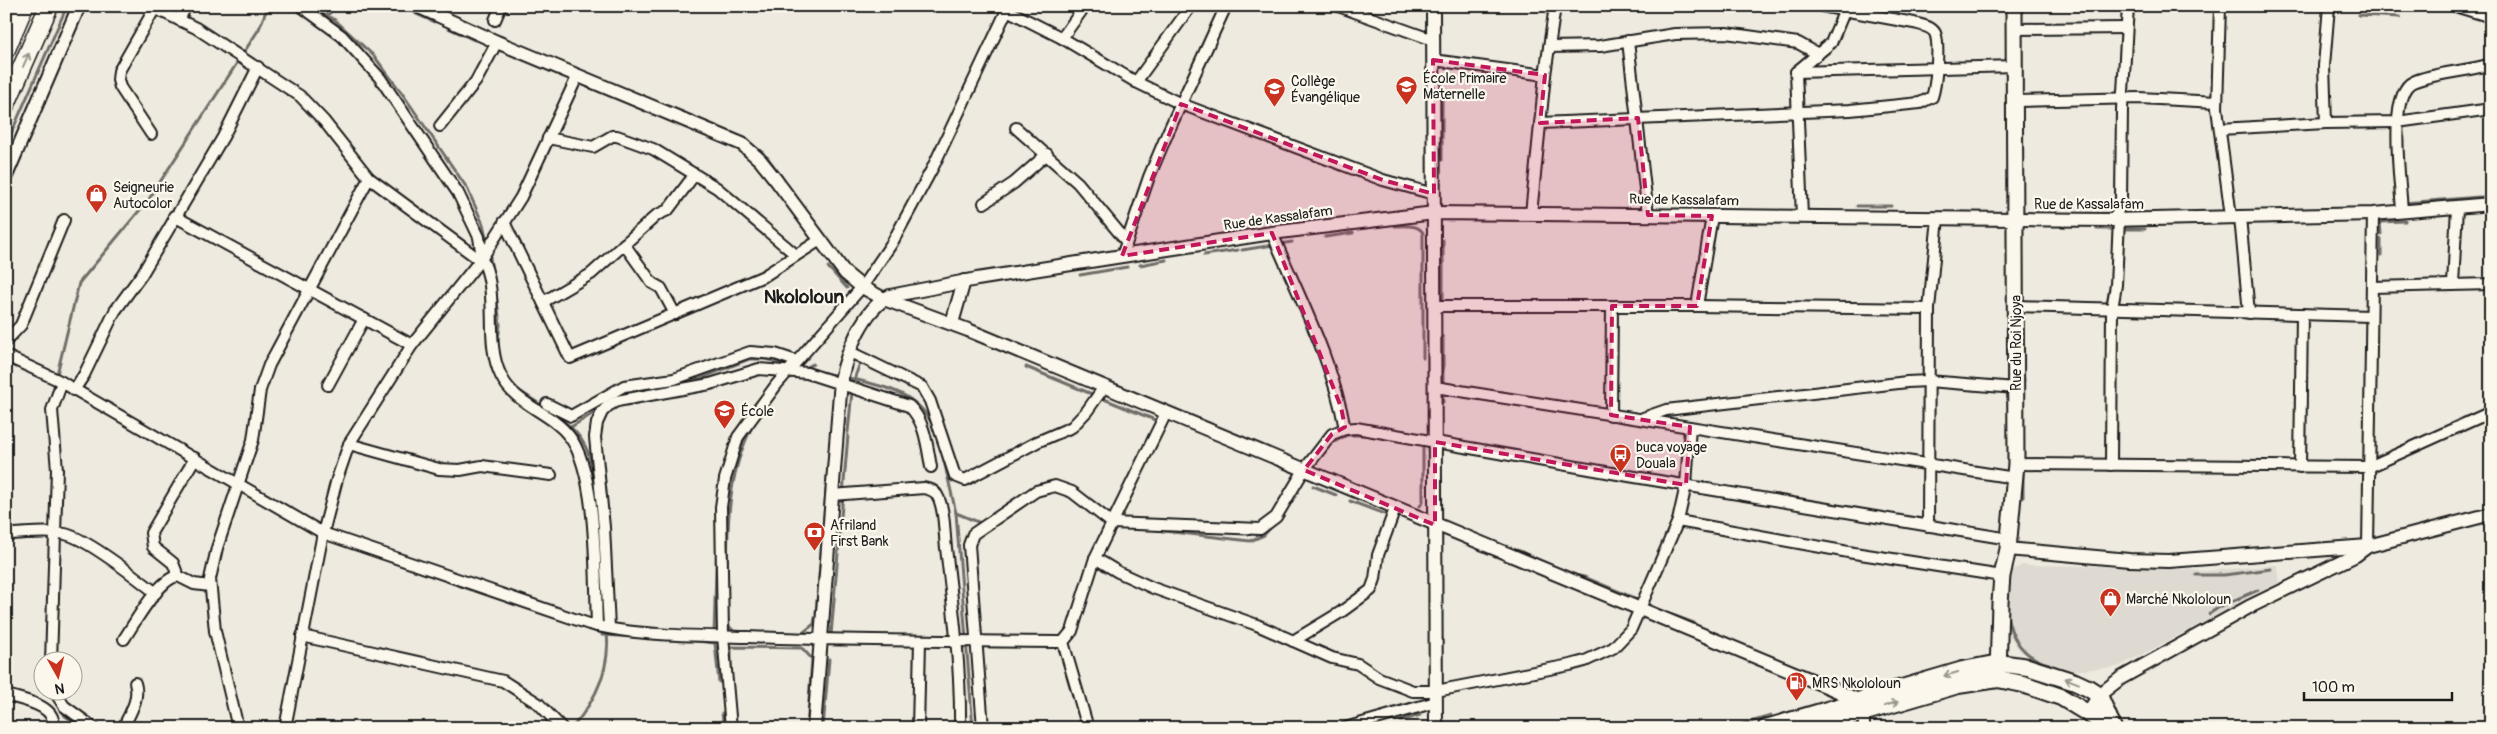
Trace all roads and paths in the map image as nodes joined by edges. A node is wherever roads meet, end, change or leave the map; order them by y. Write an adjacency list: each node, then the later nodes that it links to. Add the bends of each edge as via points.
1 (24, 6): 33 (highway)
2 (49, 6): 47 (highway, one-way to 2)
3 (79, 6): 62 (street)
4 (186, 6): 24 (street)
5 (301, 6): 88 (street, via 342,36 380,78 458,193 475,228)
6 (417, 6): 31 (street)
7 (501, 6): 25 (street)
8 (1084, 6): 28 (street)
9 (1191, 6): 43 (street)
10 (1226, 6): 48 (street)
11 (1338, 6): 29 (street)
12 (1433, 6): 29 (street)
13 (1555, 6): 32 (street)
14 (1821, 6): 22 (street)
15 (2014, 6): 27 (main road, Rue du Roi Njoya)
16 (2128, 6): 26 (street)
17 (2220, 6): 46 (street)
18 (2329, 6): 54 (street, via 2324,66)
19 (153, 7): 24 (street); 58 (street, via 119,71 118,80)
20 (2458, 7): 23 (street)
21 (1857, 10): 22 (street); 39 (street, via 1928,27 1937,40)
22 (1844, 12): 34 (street, via 1831,43)
23 (2491, 17)
24 (178, 20): 38 (street)
25 (495, 20)
26 (2126, 28): 27 (street); 44 (street)
27 (2014, 29): 37 (main road, Rue du Roi Njoya)
28 (1062, 38): 43 (street); 92 (street, via 1008,10 908,214)
29 (1433, 40): 35 (street)
30 (1628, 41): 32 (street); 34 (street, via 1675,34 1726,33 1798,43); 51 (street)
31 (497, 42): 41 (street); 55 (street, via 476,82)
32 (1549, 47): 42 (street)
33 (6, 49)
34 (1818, 54): 40 (street)
35 (1433, 60): 42 (street); 64 (street)
36 (2491, 64): 53 (street, via 2408,84)
37 (2015, 66): 39 (street); 45 (main road, Rue du Roi Njoya)
38 (258, 67): 63 (street, via 300,96); 73 (street, via 223,137)
39 (1936, 69): 40 (street); 50 (street, via 1932,97 1920,103)
40 (1796, 72): 50 (street)
41 (578, 75): 59 (street); 83 (street, via 742,144 760,160)
42 (1545, 75): 52 (street)
43 (1136, 82): 48 (street)
44 (2123, 98): 45 (street); 46 (street); 79 (street, via 2121,200)
45 (2015, 101): 78 (main road, Rue du Roi Njoya)
46 (2217, 102): 57 (street)
47 (6, 104)
48 (1181, 104): 64 (street, via 1383,180); 84 (street)
49 (2491, 109): 53 (street)
50 (1796, 111): 51 (street); 75 (street)
51 (1638, 118): 52 (street); 72 (street)
52 (1540, 122): 70 (street)
53 (2397, 122): 54 (street); 68 (street)
54 (2326, 123): 57 (street)
55 (440, 126)
56 (1016, 128): 60 (street)
57 (2220, 129): 76 (street)
58 (151, 134)
59 (548, 138): 61 (street, via 593,147 617,136 653,149); 81 (street, via 521,197)
60 (1047, 154): 65 (street, via 1014,183); 84 (street, via 1078,183)
61 (695, 174): 85 (street, via 668,210 657,215); 86 (street, via 717,188)
62 (6, 176)
63 (369, 178): 88 (street); 94 (street)
64 (1434, 194): 69 (street)
65 (984, 203)
66 (2491, 204): 67 (street, Rue de Kassalafam)
67 (2457, 207): 68 (street, Rue de Kassalafam); 91 (street)
68 (2402, 211): 71 (street, Rue de Kassalafam)
69 (1434, 213): 70 (street, Rue de Kassalafam); 82 (street, Rue de Kassalafam); 97 (street)
70 (1531, 214): 72 (street, Rue de Kassalafam)
71 (2372, 214): 76 (street, Rue de Kassalafam); 93 (street)
72 (1648, 215): 74 (street, Rue de Kassalafam)
73 (174, 216): 94 (street); 122 (street, via 142,274 114,311)
74 (1712, 216): 75 (street, Rue de Kassalafam); 99 (street)
75 (1802, 217): 77 (street, Rue de Kassalafam)
76 (2235, 217): 79 (street, Rue de Kassalafam); 103 (street)
77 (1938, 218): 78 (street, Rue de Kassalafam); 101 (street)
78 (2015, 219): 79 (street, Rue de Kassalafam); 100 (main road, Rue du Roi Njoya)
79 (2114, 219): 102 (street, via 2116,284)
80 (64, 220): 109 (street, via 26,316)
81 (504, 222): 88 (street); 96 (street)
82 (1272, 234): 87 (street, Rue de Kassalafam); 129 (street, via 1326,362)
83 (820, 240): 86 (street); 92 (street, via 846,273)
84 (1126, 241): 87 (street)
85 (624, 244): 96 (street, via 591,274); 104 (street, via 652,283 661,288)
86 (796, 255): 104 (street, via 764,276)
87 (1122, 256): 89 (street, Rue de Kassalafam)
88 (482, 258): 110 (street); 161 (street, via 487,269 494,351 502,377 524,402 556,423 569,436 586,472)
89 (964, 282): 95 (street, Rue de Kassalafam); 108 (street)
90 (2491, 284): 91 (street)
91 (2453, 285): 93 (street)
92 (862, 287): 95 (street); 113 (street)
93 (2372, 287): 106 (street)
94 (311, 289): 107 (street); 141 (street, via 269,365 260,390 253,440)
95 (884, 299): 108 (street); 111 (street, via 865,321)
96 (543, 302): 104 (street, via 570,358)
97 (1434, 306): 98 (street); 120 (street)
98 (1612, 306): 99 (street); 126 (street)
99 (1697, 306): 101 (street)
100 (2016, 306): 102 (street); 121 (main road, Rue du Roi Njoya)
101 (1929, 309): 117 (street)
102 (2112, 309): 103 (street); 134 (street)
103 (2249, 313): 105 (street)
104 (675, 314)
105 (2302, 314): 106 (street); 135 (street)
106 (2371, 316): 137 (street)
107 (364, 319): 110 (street); 118 (street)
108 (952, 323): 119 (street)
109 (6, 341)
110 (412, 345): 131 (street)
111 (850, 352): 115 (street); 119 (street, via 922,388 930,401 955,476 965,480 1072,427)
112 (6, 356): 116 (street)
113 (797, 360): 114 (street); 123 (street, via 750,352 674,380 624,386 571,416)
114 (788, 370): 115 (street); 162 (street, via 759,369 710,384 617,401 602,412 595,438); 164 (street, via 738,437 725,479 720,546)
115 (841, 377): 136 (street, via 909,406 923,428); 143 (street)
116 (60, 381): 122 (street); 150 (street, via 52,410 57,470)
117 (1928, 381): 121 (street); 127 (street, via 1666,410); 133 (street)
118 (328, 385)
119 (1104, 387): 125 (street)
120 (1435, 387): 126 (street); 130 (street)
121 (2016, 388): 139 (main road, Rue du Roi Njoya)
122 (74, 390): 132 (street)
123 (547, 404)
124 (2491, 412): 137 (street)
125 (1166, 413): 138 (street); 147 (street)
126 (1611, 415): 127 (street)
127 (1640, 419): 128 (street)
128 (1690, 427): 133 (street); 142 (street)
129 (1345, 429): 130 (street, via 1356,428); 138 (street, via 1332,434)
130 (1435, 442): 142 (street); 148 (street)
131 (349, 444): 140 (street, via 440,469 482,466); 151 (street)
132 (195, 458): 141 (street); 156 (street, via 151,533 153,547 173,564)
133 (1929, 465): 139 (street); 149 (street)
134 (2111, 465): 135 (street); 139 (street)
135 (2300, 466): 137 (street)
136 (931, 467)
137 (2369, 467): 154 (street)
138 (1304, 470): 144 (street); 147 (street, via 1276,517 1260,529)
139 (2016, 471): 153 (main road, Rue du Roi Njoya)
140 (551, 475)
141 (239, 483): 151 (street); 158 (street, via 217,548)
142 (1686, 485): 146 (street); 149 (street)
143 (832, 495): 166 (street); 168 (street, via 932,490 943,518)
144 (1395, 509): 148 (street); 170 (street, via 1378,555 1371,590)
145 (2491, 514): 154 (street)
146 (1678, 521): 157 (street); 160 (street)
147 (1112, 523): 155 (street); 169 (street, via 1072,492 1055,486 1036,492 973,534 969,545)
148 (1435, 525): 160 (street); 177 (street)
149 (1928, 526): 153 (street)
150 (56, 533): 152 (street); 159 (street, via 71,536 88,546); 172 (street)
151 (323, 533): 161 (street); 163 (street)
152 (6, 534)
153 (2009, 544): 154 (street, via 2119,559 2169,561); 157 (main road, Rue du Roi Njoya)
154 (2368, 546): 176 (street, via 2144,664)
155 (1095, 558): 170 (street, via 1153,588); 171 (street, via 1072,631)
156 (178, 576): 158 (street, via 194,584); 159 (street)
157 (2002, 576): 173 (main road, Rue du Roi Njoya)
158 (210, 586): 186 (street, via 215,631)
159 (156, 593): 165 (street)
160 (1642, 609): 177 (street, via 1620,643 1585,661); 180 (street)
161 (597, 626): 162 (street)
162 (609, 628): 164 (street)
163 (302, 636): 181 (street, via 503,681 539,704); 187 (street)
164 (723, 636): 166 (street); 188 (street)
165 (124, 639)
166 (821, 640): 167 (street); 189 (street)
167 (920, 641): 168 (street); 190 (street)
168 (955, 641): 169 (street); 191 (street)
169 (976, 641): 171 (street); 192 (street)
170 (1293, 641): 177 (street, via 1341,661 1358,664 1397,686)
171 (1063, 642): 193 (street)
172 (51, 652)
173 (1998, 671): 176 (main road, one-way to 173, via 2075,682 2028,668); 179 (main road, via 2069,701); 180 (main road, via 1982,665)
174 (135, 683): 185 (street, via 138,692)
175 (6, 695): 183 (street, via 41,706 50,714)
176 (2099, 695): 179 (street); 197 (main road)
177 (1436, 697): 194 (street); 195 (street)
178 (61, 702): 184 (street)
179 (2088, 713): 197 (main road)
180 (1862, 714): 182 (main road); 196 (main road)
181 (560, 726)
182 (1770, 727)
183 (53, 728)
184 (94, 728)
185 (123, 728)
186 (238, 728)
187 (285, 728)
188 (730, 728)
189 (814, 728)
190 (918, 728)
191 (960, 728)
192 (983, 728)
193 (1088, 728)
194 (1345, 728)
195 (1436, 728)
196 (1811, 728)
197 (2113, 728)

